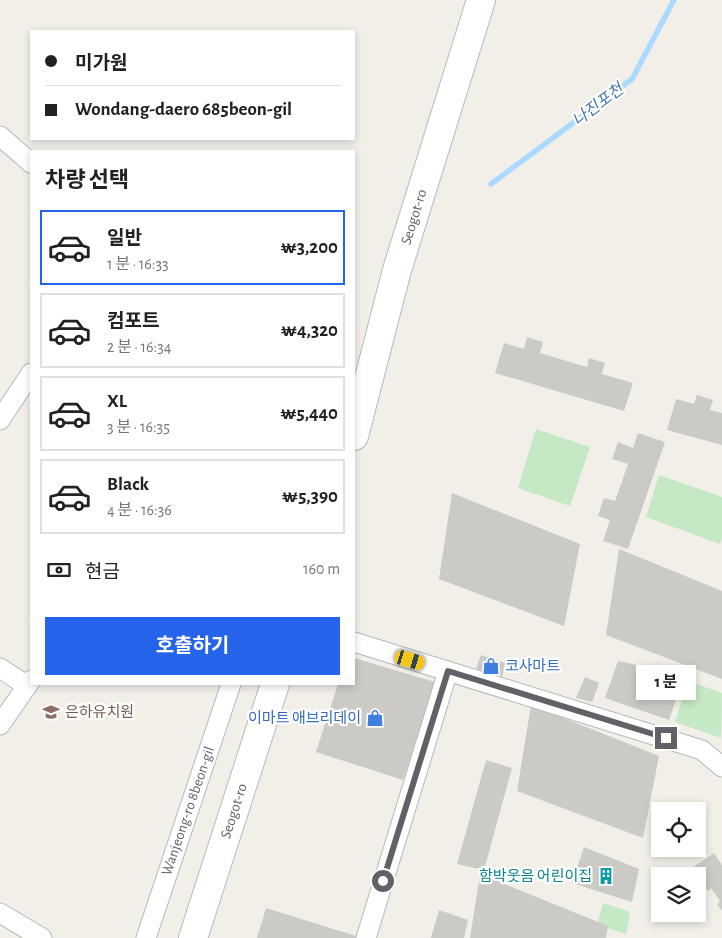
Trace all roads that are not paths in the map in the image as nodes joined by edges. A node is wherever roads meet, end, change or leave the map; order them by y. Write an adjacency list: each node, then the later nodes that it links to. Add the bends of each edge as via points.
1 (481, 0): 6 (main road, Seogot-ro, via 397,270)
2 (0, 136): 3 (street)
3 (30, 162)
4 (30, 375): 5 (street)
5 (0, 420)
6 (355, 432)
7 (355, 642): 9 (street)
8 (0, 668): 10 (street)
9 (448, 671): 14 (street, via 702,750); 19 (street)
10 (29, 683): 13 (street)
11 (231, 685): 17 (street, Wanjeong-ro 8beon-gil)
12 (275, 685): 18 (main road, Seogot-ro)
13 (0, 725)
14 (722, 767)
15 (0, 913): 16 (street)
16 (42, 938)
17 (146, 938)
18 (193, 938)
19 (366, 938)

